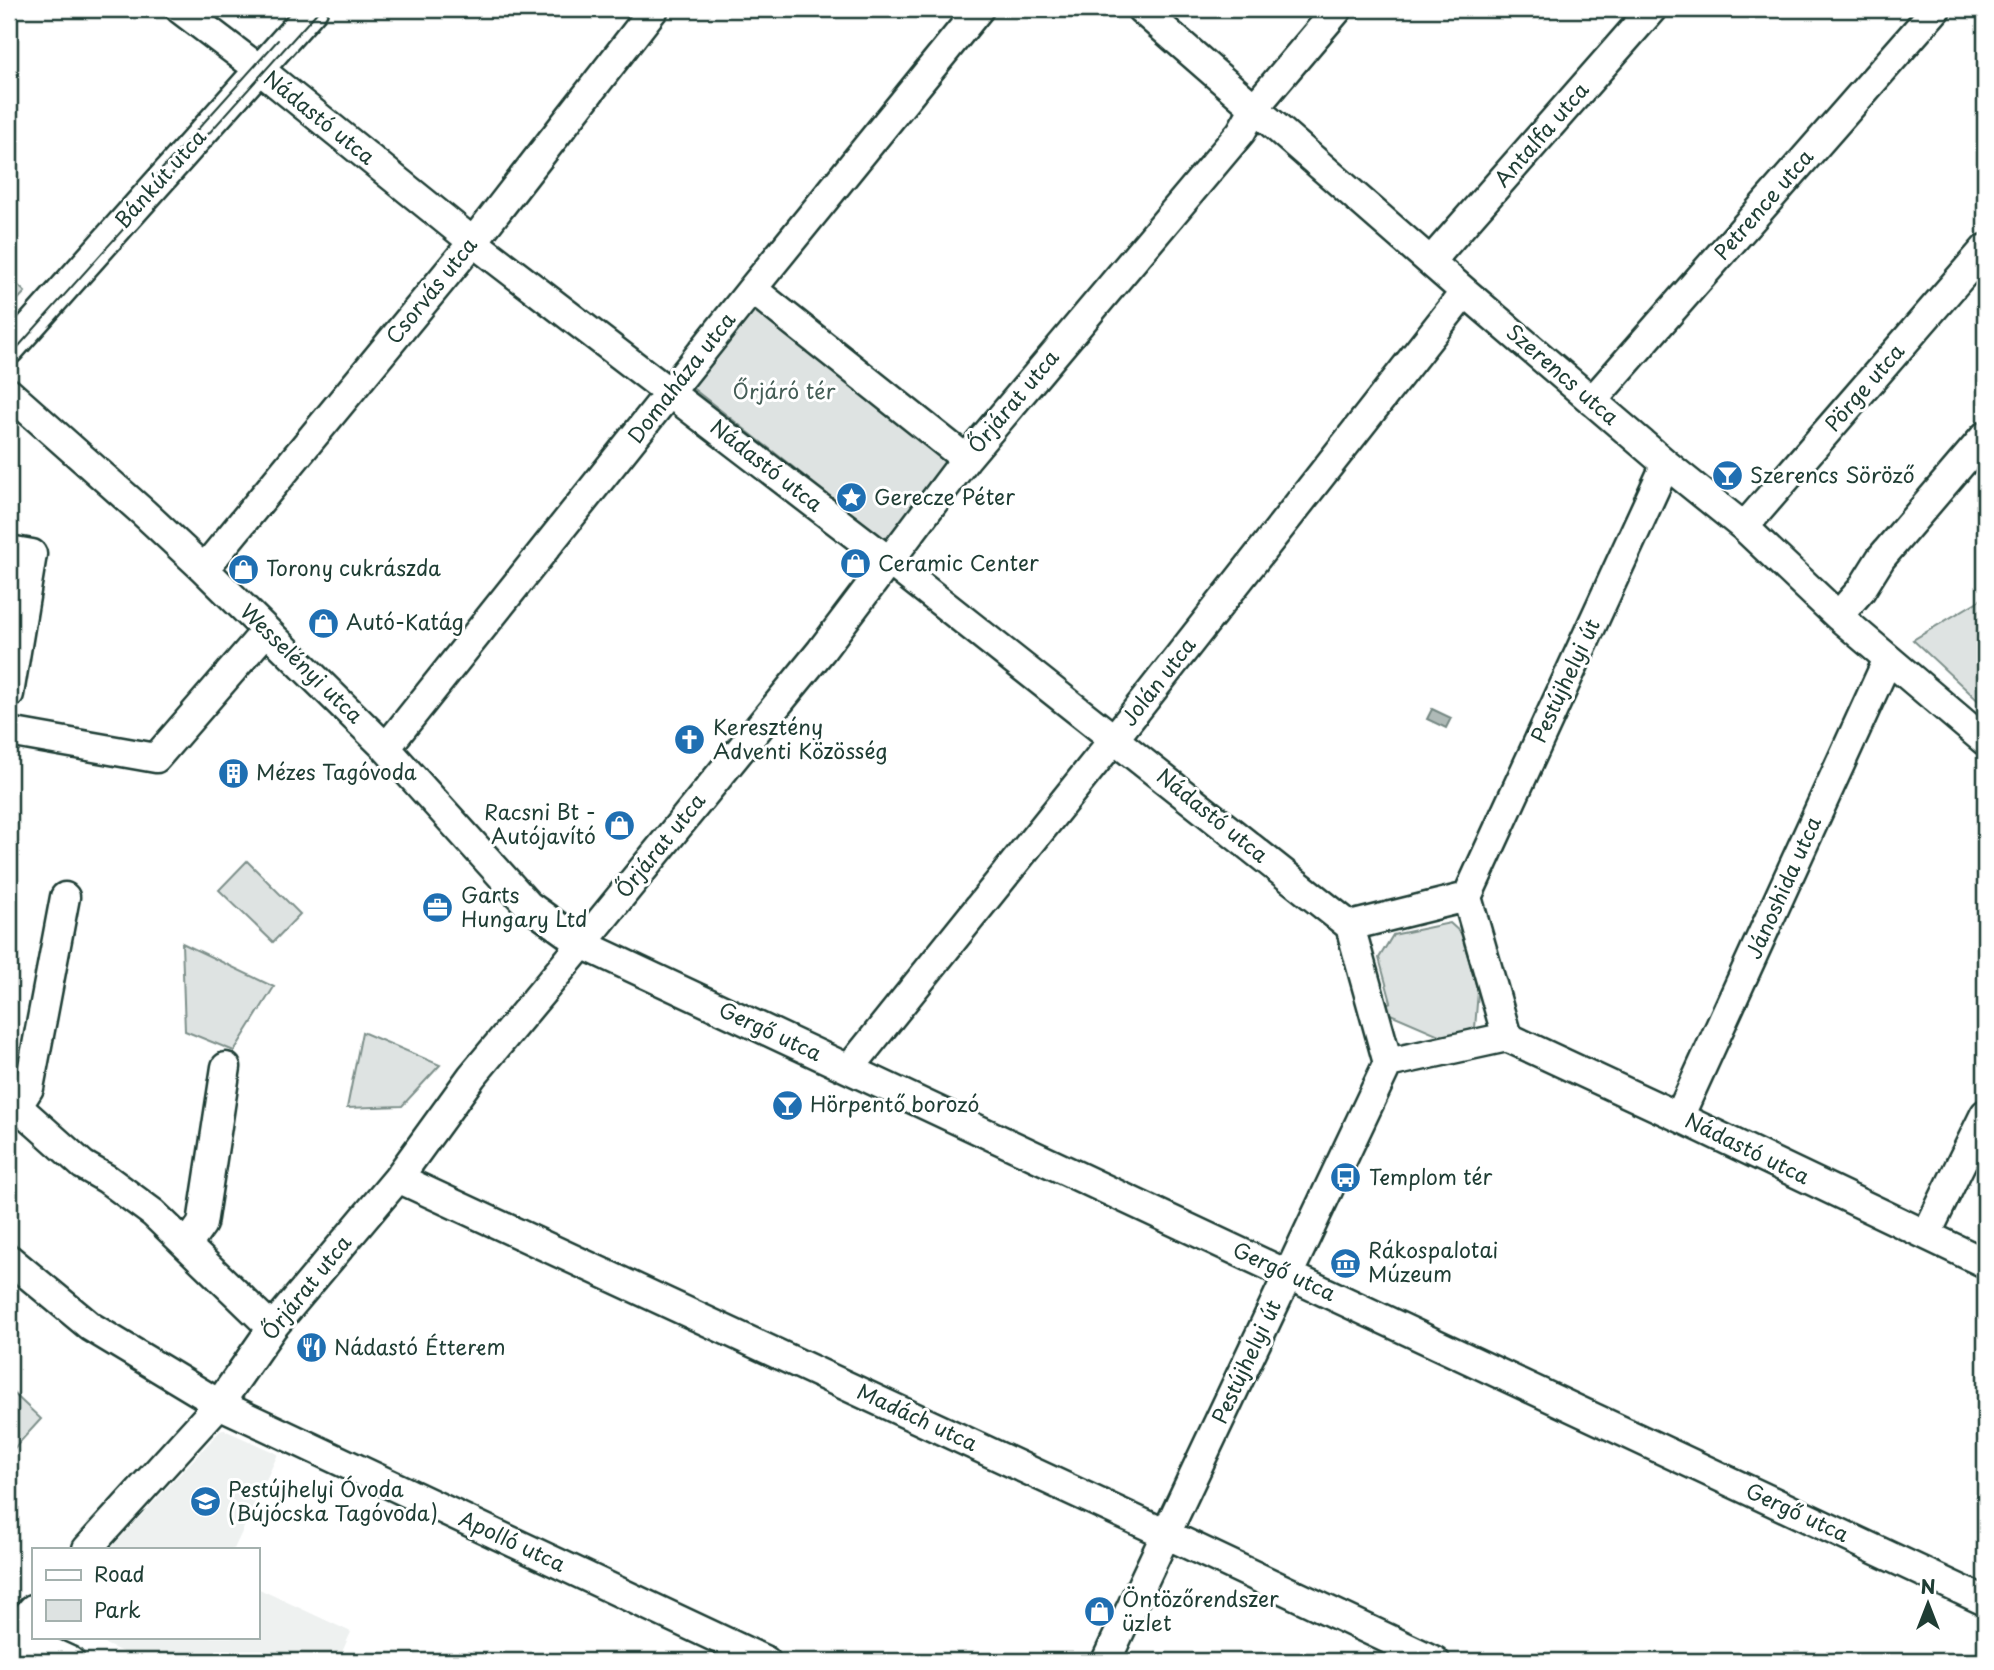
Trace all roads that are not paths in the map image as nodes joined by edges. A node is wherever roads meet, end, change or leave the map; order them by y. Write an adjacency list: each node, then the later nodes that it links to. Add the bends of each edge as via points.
1 (180, 9): 9 (street, Nádastó utca)
2 (313, 9): 9 (street, Bánkút utca)
3 (654, 9): 11 (street, Csorvás utca)
4 (979, 9): 14 (street, Domaháza utca)
5 (1141, 9): 10 (street, Szerencs utca)
6 (1338, 9): 10 (street, Őrjárat utca)
7 (1652, 9): 13 (street, Antalfa utca)
8 (1936, 9): 19 (street, Petrence utca)
9 (259, 69): 11 (street, Nádastó utca); 16 (street, Bánkút utca)
10 (1255, 107): 13 (street, Szerencs utca); 21 (street, Őrjárat utca, via 1241,132)
11 (473, 242): 18 (street, Nádastó utca); 26 (street, Csorvás utca)
12 (1985, 249): 23 (street, Pörge utca)
13 (1431, 261): 15 (street, Szerencs utca)
14 (752, 289): 18 (street, Domaháza utca); 21 (street)
15 (1465, 292): 19 (street, Szerencs utca); 32 (street, Jolán utca)
16 (9, 350)
17 (9, 393): 26 (street, Wesselényi utca)
18 (670, 393): 25 (street, Nádastó utca); 34 (street, Domaháza utca)
19 (1592, 401): 22 (street, Szerencs utca)
20 (1985, 436): 27 (street)
21 (966, 459): 25 (street, Őrjárat utca)
22 (1665, 464): 23 (street, Szerencs utca); 36 (street, Pestújhelyi út)
23 (1744, 527): 27 (street, Szerencs utca)
24 (9, 550): 30 (street, via 32,554)
25 (889, 561): 32 (street, Nádastó utca); 38 (street, Őrjárat utca)
26 (204, 569): 28 (street, Wesselényi utca)
27 (1838, 616): 29 (street, Szerencs utca)
28 (266, 631): 31 (street, via 156,758); 34 (street, Wesselényi utca)
29 (1888, 659): 33 (street, Szerencs utca); 45 (street, Jánoshida utca)
30 (9, 694)
31 (9, 732)
32 (1114, 738): 37 (street, Nádastó utca); 42 (street, Jolán utca)
33 (1985, 741)
34 (386, 748): 38 (street, Wesselényi utca, via 528,905)
35 (65, 897): 43 (street, via 29,1087)
36 (1466, 897): 37 (street); 39 (street)
37 (1350, 926): 40 (street)
38 (582, 944): 42 (street, Gergő utca); 46 (street, Őrjárat utca, via 472,1076)
39 (1507, 1037): 40 (street); 45 (street, Nádastó utca)
40 (1388, 1063): 51 (street, Pestújhelyi út)
41 (226, 1067): 48 (street, via 202,1224)
42 (849, 1069): 51 (street, Gergő utca)
43 (13, 1103): 48 (street, via 83,1165 153,1213)
44 (1985, 1114): 47 (street)
45 (1679, 1116): 47 (street, Nádastó utca)
46 (398, 1178): 52 (street, Őrjárat utca); 54 (street, Madách utca)
47 (1926, 1236): 50 (street, Nádastó utca)
48 (187, 1245): 52 (street)
49 (9, 1259): 53 (street, Apolló utca, via 91,1327)
50 (1985, 1263)
51 (1289, 1275): 54 (street, Pestújhelyi út); 56 (street, Gergő utca)
52 (272, 1328): 53 (street, Őrjárat utca)
53 (219, 1404): 55 (street, Őrjárat utca); 60 (street, Apolló utca)
54 (1166, 1534): 61 (street, Pestújhelyi út); 62 (street, Madách utca)
55 (88, 1548)
56 (1985, 1601)
57 (32, 1610): 58 (street)
58 (9, 1634): 59 (street)
59 (70, 1661)
60 (766, 1661)
61 (1106, 1661)
62 (1435, 1661)

